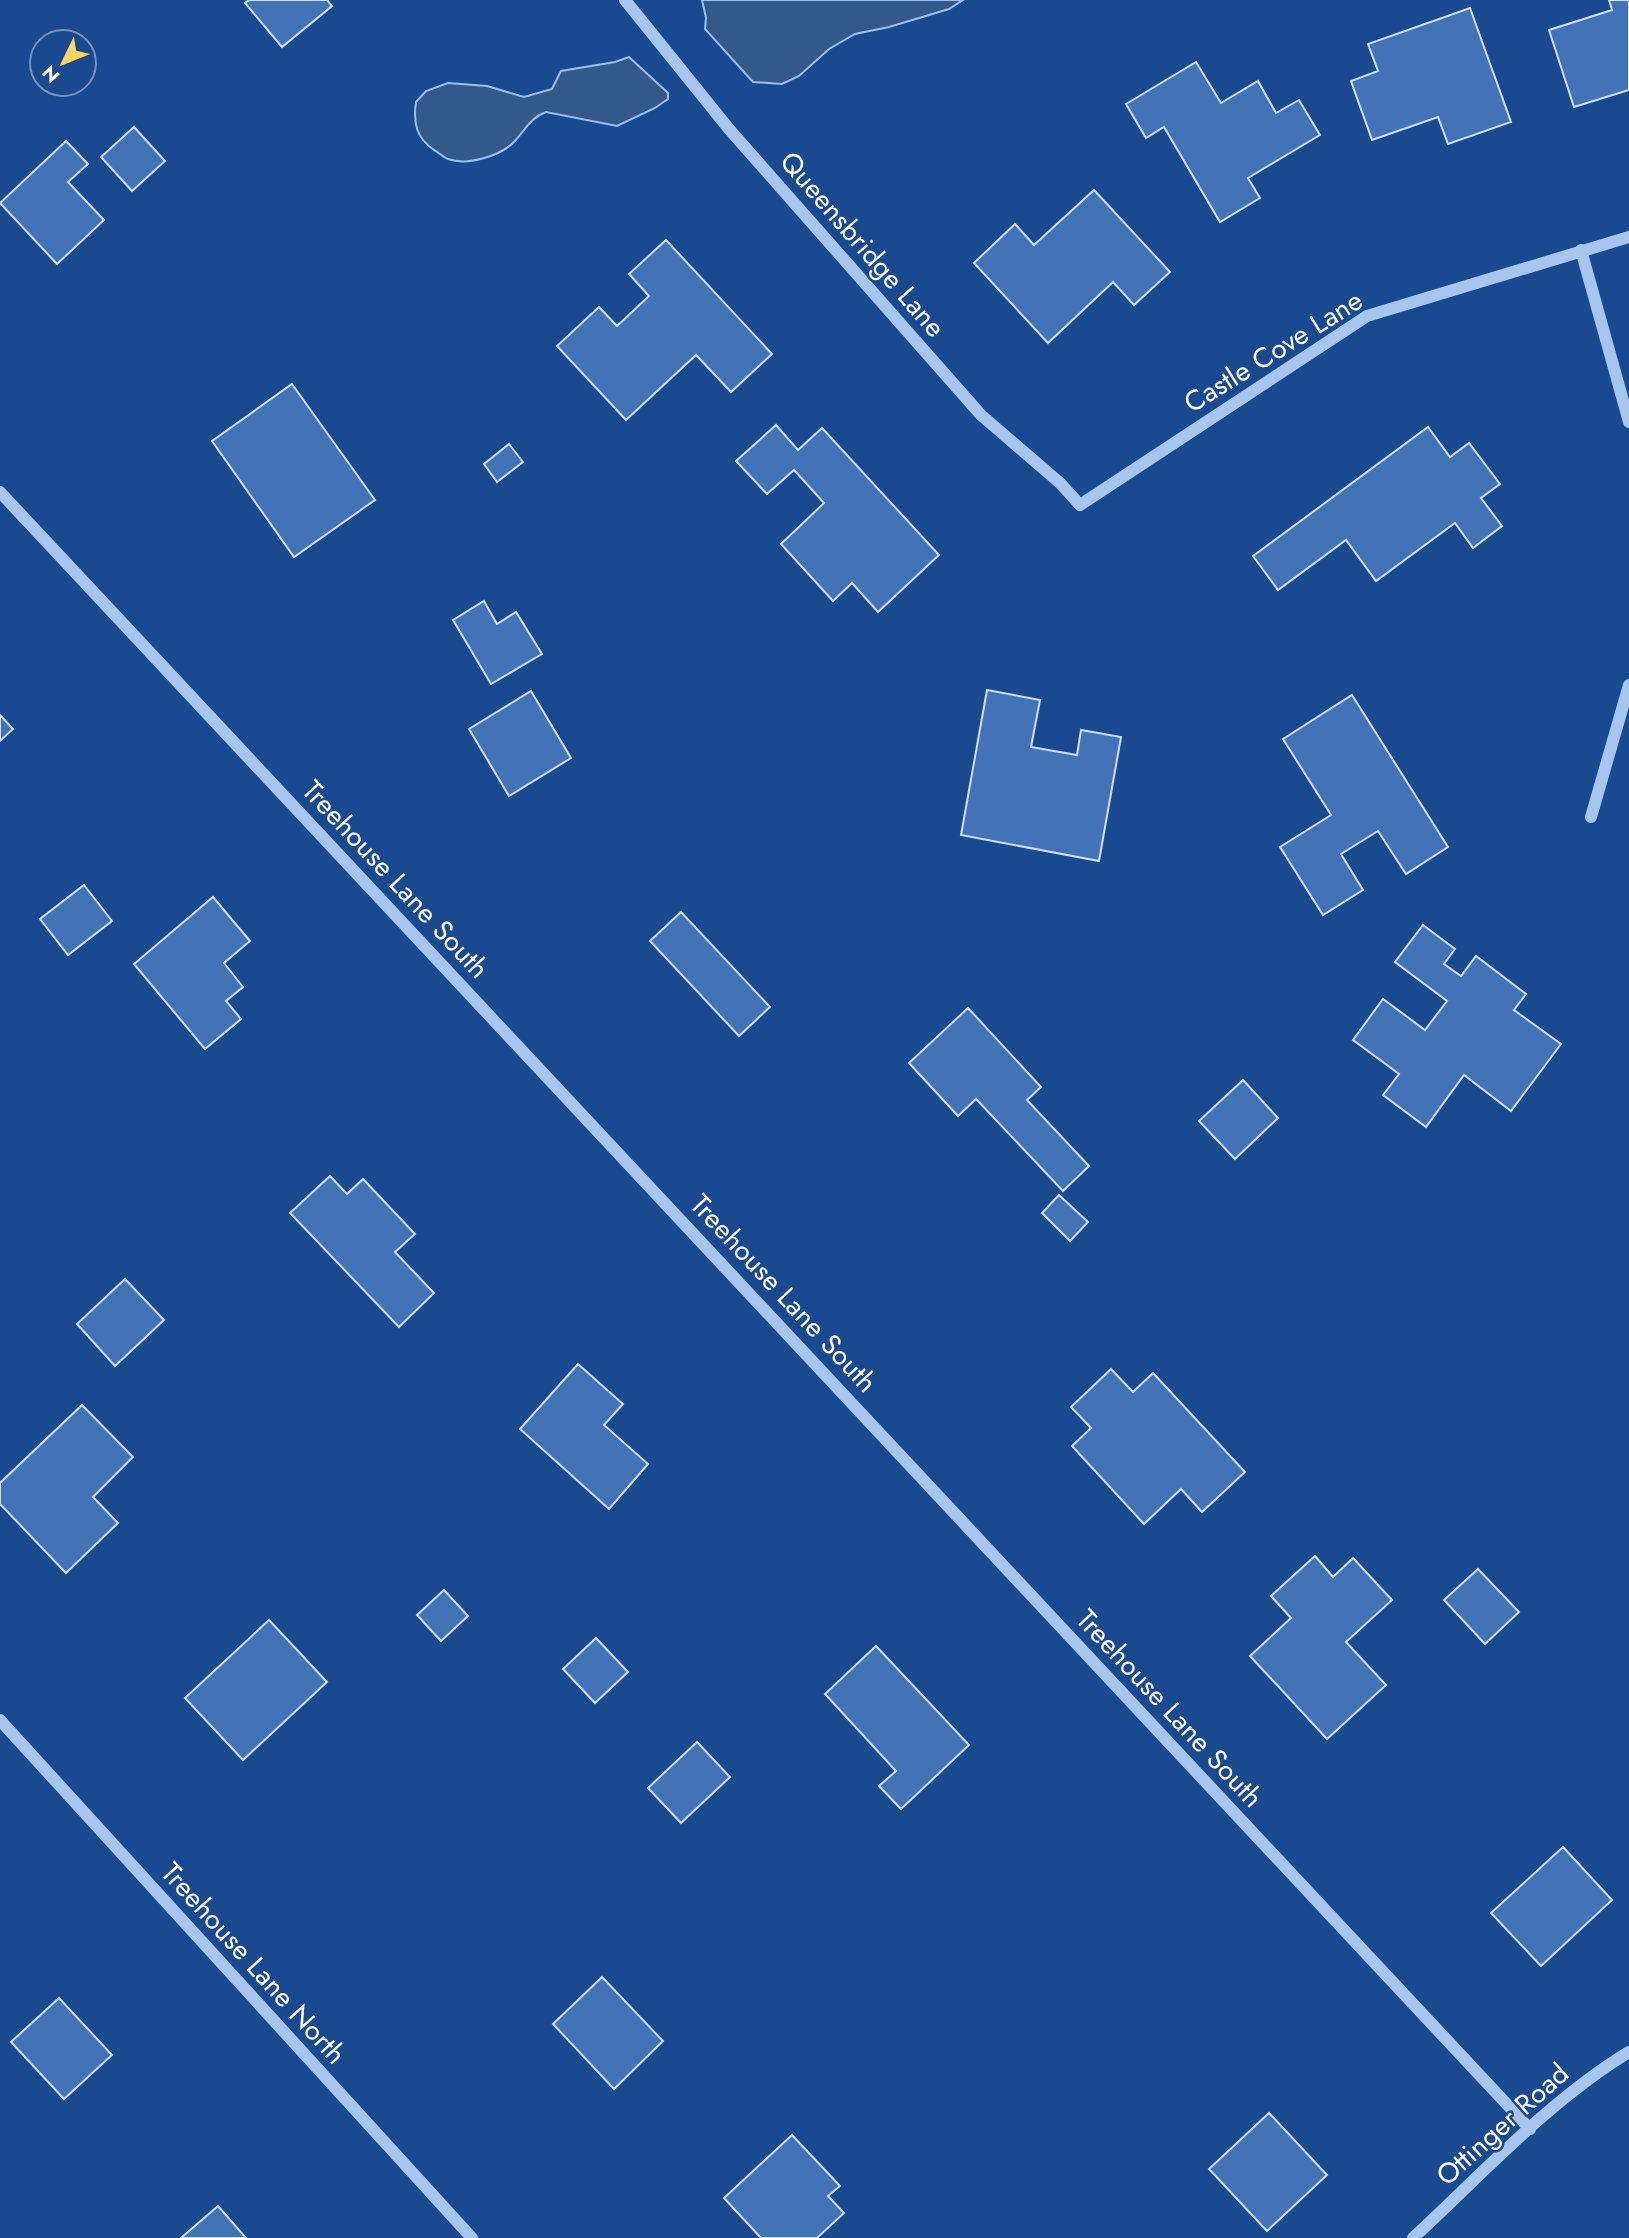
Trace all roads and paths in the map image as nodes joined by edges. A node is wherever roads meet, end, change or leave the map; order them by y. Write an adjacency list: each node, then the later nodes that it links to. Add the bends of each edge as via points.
1 (625, 0): 6 (street, Queensbridge Lane, via 729,129 981,415)
2 (1629, 237): 3 (street, Castle Cove Lane)
3 (1581, 250): 4 (street); 6 (street, Castle Cove Lane, via 1367,316)
4 (1629, 422)
5 (0, 492): 11 (street, Treehouse Lane South)
6 (1080, 505)
7 (1629, 685): 8 (street)
8 (1591, 817)
9 (0, 1720): 12 (street, Treehouse Lane North)
10 (1629, 2052): 11 (street, Ottinger Road, via 1598,2071)
11 (1530, 2129): 13 (street, Ottinger Road)
12 (472, 2238)
13 (1413, 2238)

